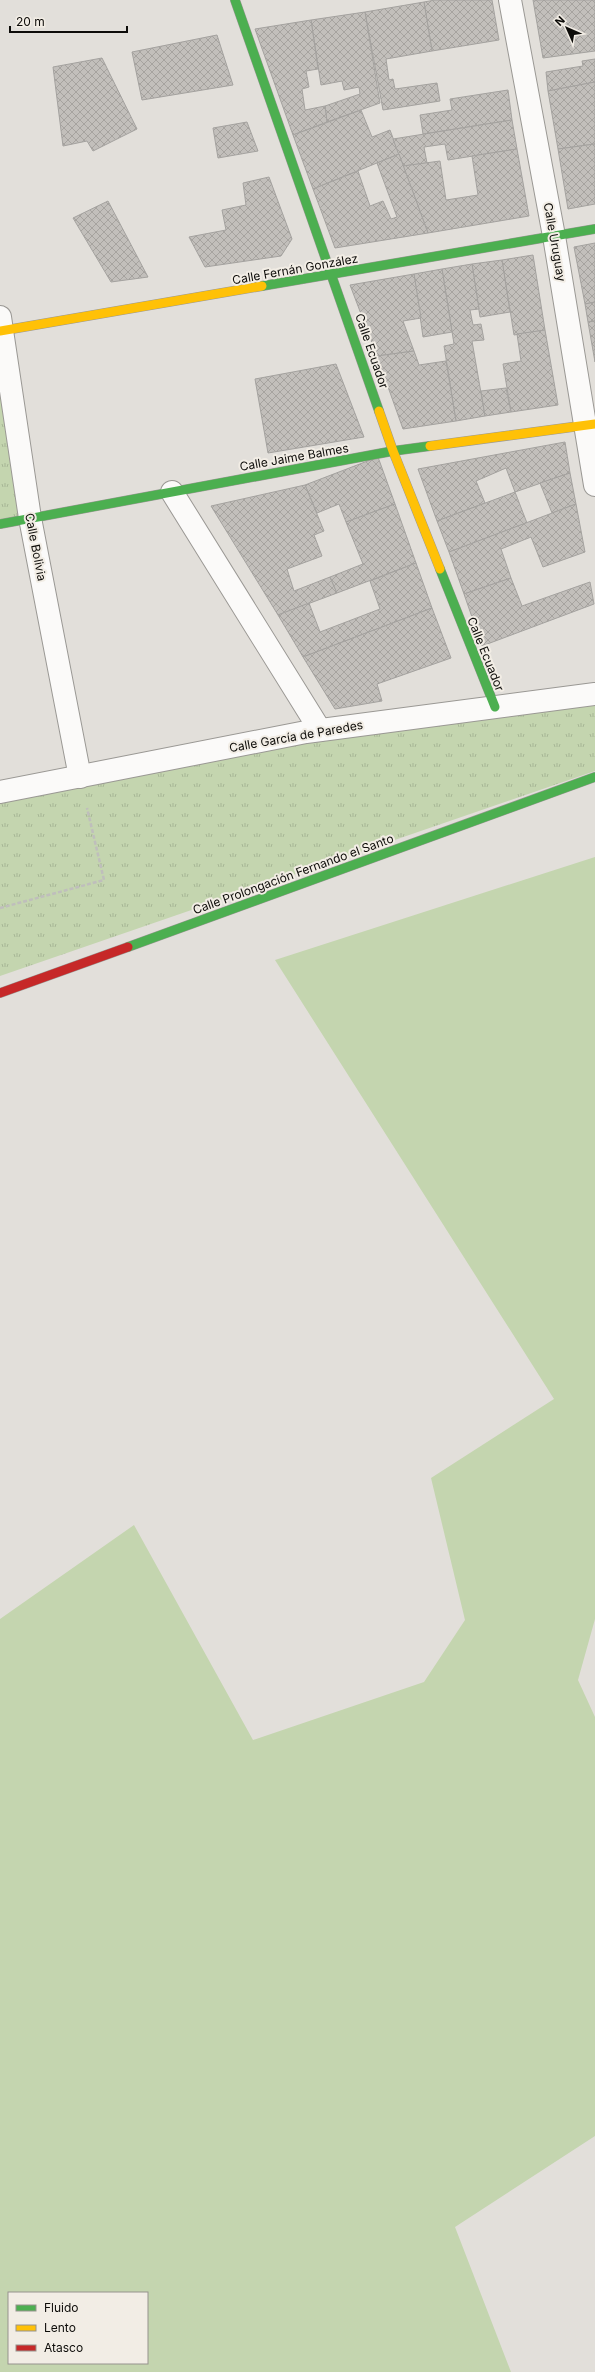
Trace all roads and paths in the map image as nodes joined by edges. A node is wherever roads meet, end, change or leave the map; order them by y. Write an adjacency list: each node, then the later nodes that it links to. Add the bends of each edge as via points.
1 (235, 0): 5 (street, Calle Ecuador)
2 (510, 0): 4 (street, Calle Uruguay)
3 (595, 229): 4 (street, Calle Fernán González)
4 (554, 236): 5 (street, Calle Fernán González); 7 (street, Calle Uruguay)
5 (333, 274): 6 (street, Calle Fernán González); 8 (street, Calle Ecuador)
6 (1, 326): 11 (street, Calle Bolivia)
7 (590, 425): 8 (street, Calle Jaime Balmes); 9 (street, Calle Uruguay)
8 (393, 451): 10 (street, Calle Jaime Balmes); 14 (street, Calle Ecuador)
9 (595, 485)
10 (172, 492): 11 (street, Calle Jaime Balmes); 15 (street)
11 (30, 518): 12 (street, Calle Jaime Balmes); 16 (street, Calle Bolivia)
12 (0, 524)
13 (595, 694): 14 (street, Calle García de Paredes)
14 (495, 707): 15 (street, Calle García de Paredes)
15 (320, 730): 16 (street, Calle García de Paredes)
16 (80, 777): 18 (street, Calle García de Paredes); 19 (path, via 104,880)
17 (595, 777): 20 (street, Calle Prolongación Fernando el Santo)
18 (0, 792)
19 (0, 908)
20 (0, 993)

